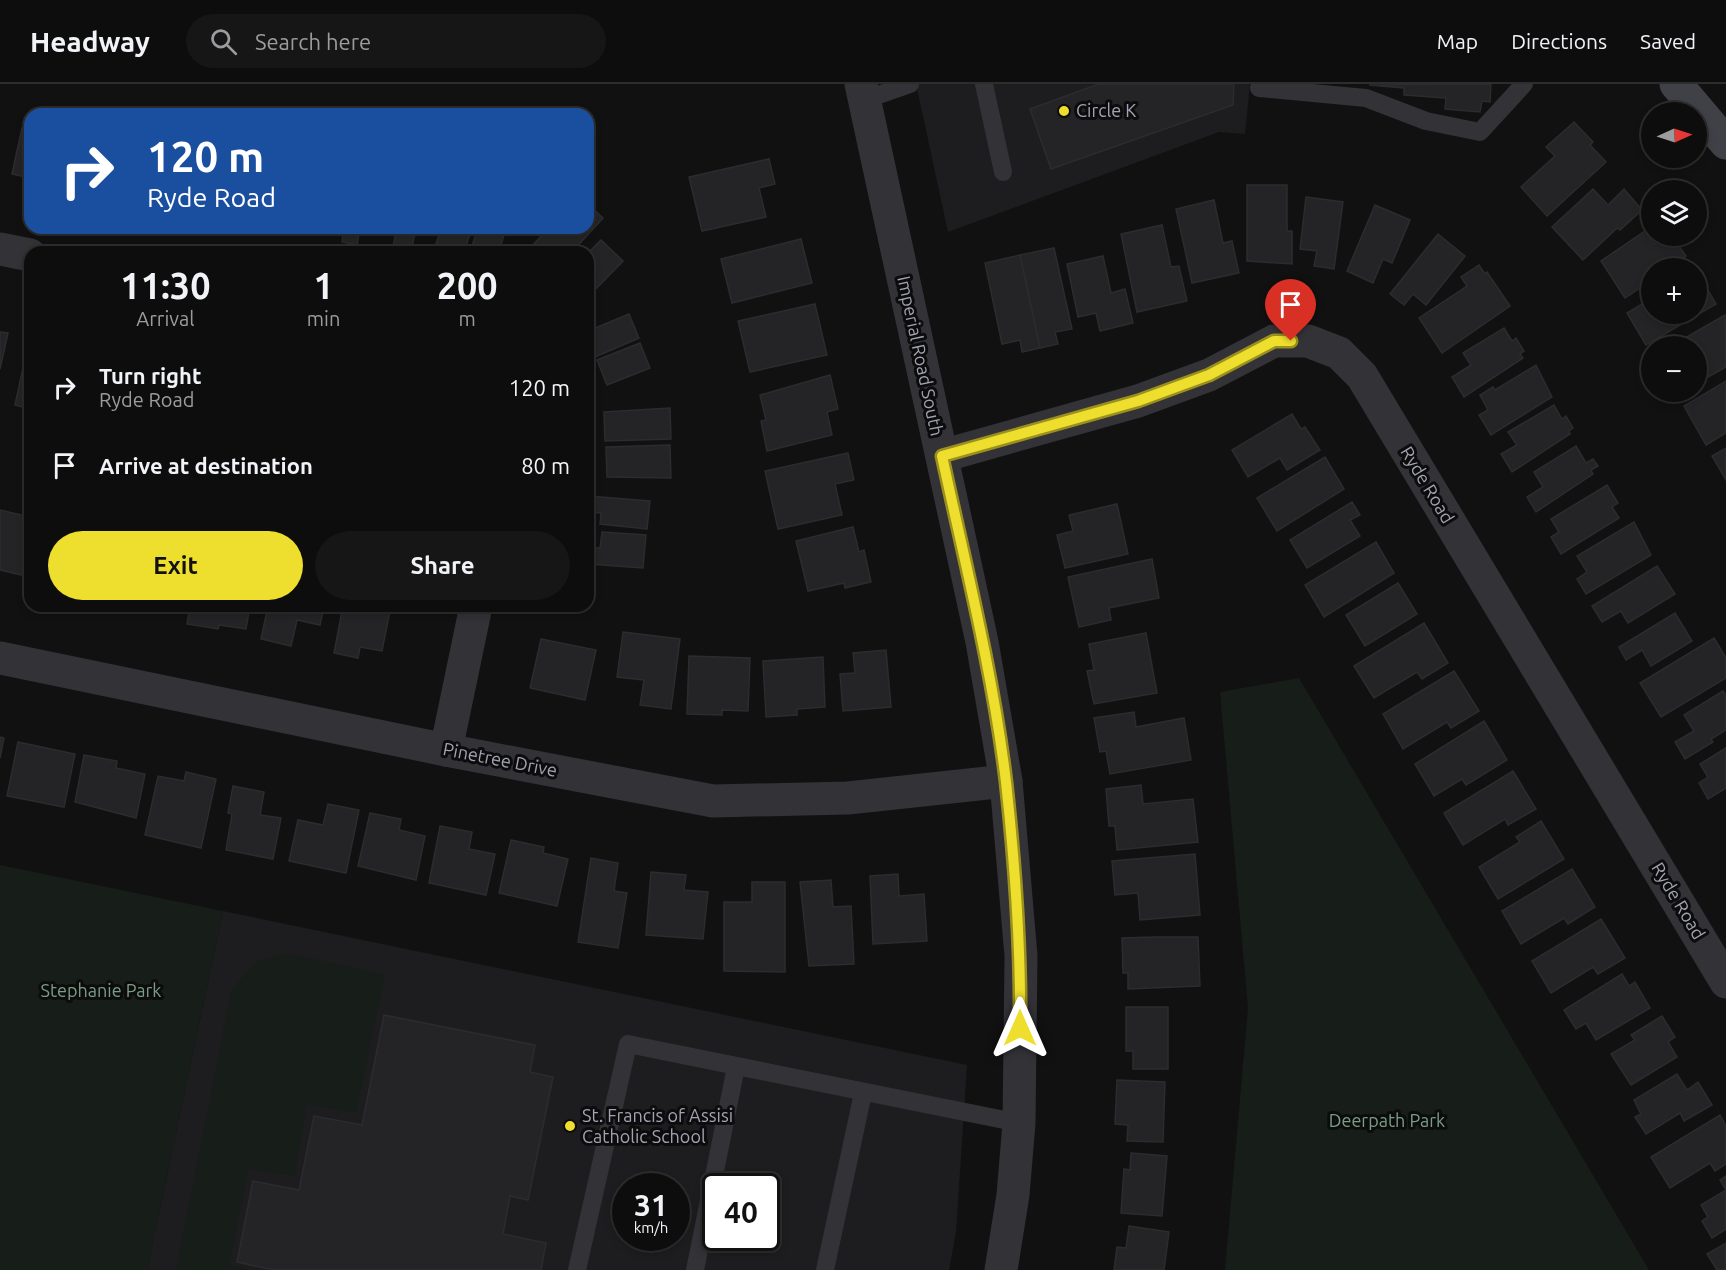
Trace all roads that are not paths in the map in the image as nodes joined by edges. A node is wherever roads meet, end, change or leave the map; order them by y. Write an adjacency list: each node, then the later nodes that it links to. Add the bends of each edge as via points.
1 (909, 84): 5 (lane)
2 (984, 84): 8 (lane)
3 (1524, 84): 6 (lane, via 1480,132 1426,121 1366,98)
4 (1679, 85): 7 (main road)
5 (861, 88): 11 (street, Imperial Road South)
6 (1259, 88)
7 (1726, 142)
8 (1003, 172)
9 (0, 249): 10 (street)
10 (24, 254)
11 (942, 456): 15 (street, Imperial Road South, via 982,642); 16 (street, Ryde Road, via 1138,401 1209,375 1274,341 1308,341 1340,353 1362,376)
12 (475, 612): 14 (street)
13 (0, 658): 14 (street, Pinetree Drive)
14 (446, 750): 15 (street, Pinetree Drive, via 713,801 848,798)
15 (1006, 781): 19 (street, Imperial Road South, via 1021,956)
16 (1726, 982)
17 (736, 1067): 18 (lane); 20 (lane, via 628,1044); 21 (lane)
18 (863, 1093): 19 (lane); 22 (lane)
19 (1019, 1123): 23 (street, Imperial Road South)
20 (577, 1270)
21 (696, 1270)
22 (825, 1270)
23 (1001, 1270)

